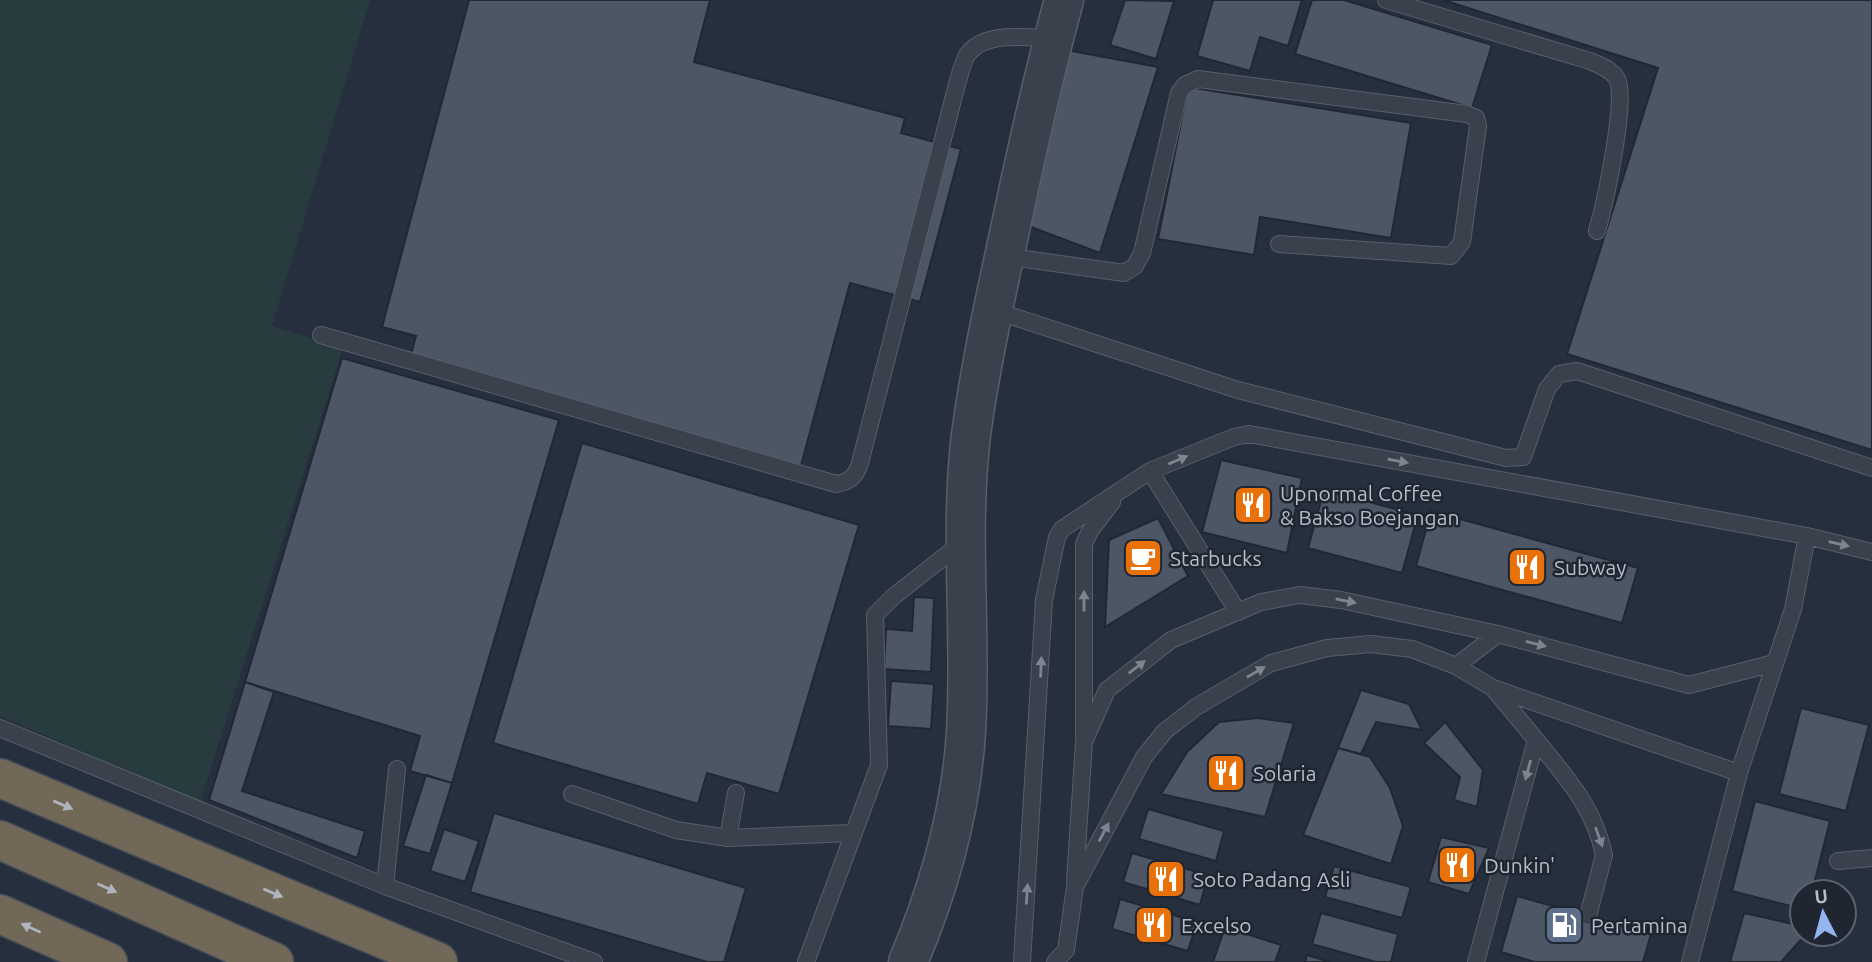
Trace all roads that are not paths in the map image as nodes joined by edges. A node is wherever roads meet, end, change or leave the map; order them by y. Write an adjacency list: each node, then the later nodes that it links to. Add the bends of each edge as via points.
1 (1064, 0): 3 (street)
2 (1386, 0): 4 (lane, via 1590,61 1612,72 1619,81 1620,104)
3 (1054, 38): 6 (street); 8 (lane, via 998,38 967,56 860,463 846,482 836,484)
4 (1597, 231)
5 (1279, 244): 6 (lane, via 1451,256 1462,242 1476,118 1198,79 1179,93 1142,253 1135,266 1124,273)
6 (1004, 256): 7 (street)
7 (993, 310): 9 (lane, via 1238,390 1506,458 1523,457 1547,389 1559,374 1577,371); 13 (street, via 971,436)
8 (321, 335)
9 (1872, 468)
10 (1150, 471): 11 (lane); 12 (lane, one-way to 12, via 1249,434); 15 (lane)
11 (1126, 486): 22 (lane, one-way to 11, via 1084,544); 44 (lane, one-way to 11, via 1044,600 1054,544 1062,529)
12 (1807, 536): 14 (lane, one-way to 14); 17 (lane, via 1793,609)
13 (965, 541): 28 (lane, via 876,615 879,765); 43 (street, via 965,744 931,909)
14 (1872, 552)
15 (1238, 612): 16 (lane, one-way to 16, via 1300,594); 22 (lane, one-way to 15, via 1107,690 1171,640)
16 (1497, 634): 17 (lane, one-way to 17, via 1689,685); 18 (lane)
17 (1774, 663): 24 (lane)
18 (1455, 666): 19 (lane); 34 (lane, one-way to 18, via 1144,757 1165,731 1271,663 1327,648 1371,644 1412,649)
19 (1493, 688): 21 (lane); 24 (lane)
20 (0, 728): 33 (lane)
21 (1536, 740): 36 (lane, one-way to 36, via 1586,802 1602,846 1604,855); 45 (lane, one-way to 45)
22 (1084, 742): 34 (lane)
23 (397, 769): 33 (lane)
24 (1739, 773): 46 (lane)
25 (0, 778): 40 (highway, one-way to 40)
26 (736, 793): 29 (lane)
27 (572, 794): 29 (lane, via 676,830)
28 (852, 833): 29 (lane); 42 (lane)
29 (728, 838)
30 (0, 840): 39 (highway, one-way to 39)
31 (1872, 858): 32 (lane)
32 (1838, 861)
33 (385, 886): 41 (lane)
34 (1074, 887): 37 (lane)
35 (0, 914): 38 (highway, one-way to 35)
36 (1588, 916)
37 (1064, 958)
38 (108, 962)
39 (274, 962)
40 (438, 962)
41 (594, 962)
42 (806, 962)
43 (908, 962)
44 (1022, 962)
45 (1476, 962)
46 (1690, 962)

